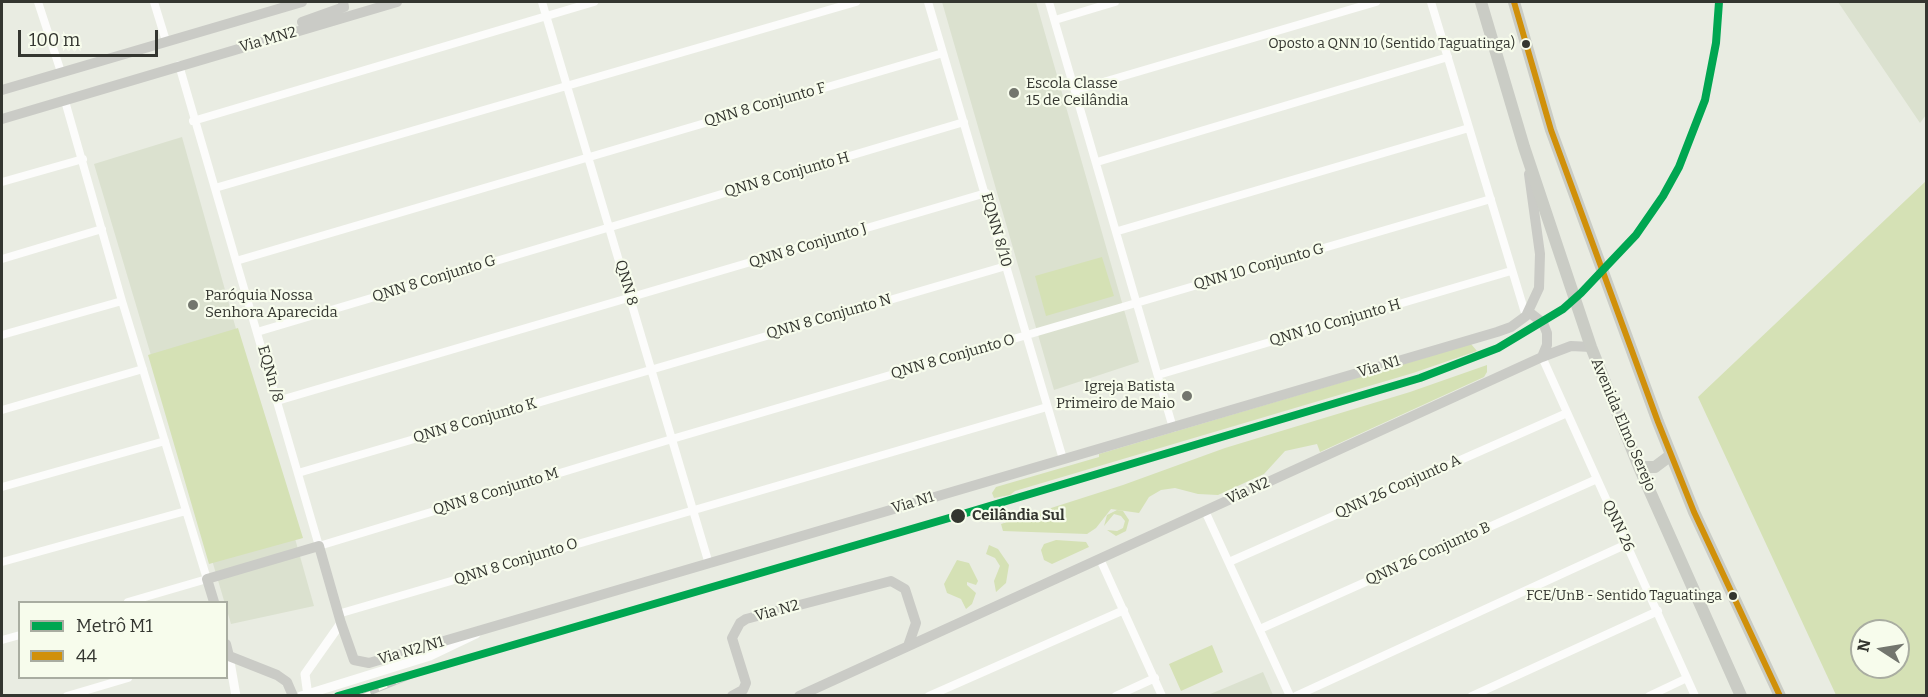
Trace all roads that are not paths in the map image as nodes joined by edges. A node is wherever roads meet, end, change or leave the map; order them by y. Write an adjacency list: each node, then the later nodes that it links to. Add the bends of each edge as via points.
1 (38, 2): 24 (street)
2 (154, 2): 19 (street)
3 (302, 2): 19 (main road)
4 (343, 2): 20 (main road, via 344,8 285,28)
5 (397, 2): 16 (main road, Via MN2)
6 (542, 2): 17 (street, QNN 8)
7 (594, 2): 17 (street)
8 (856, 2): 25 (street)
9 (928, 2): 21 (street, EQNN 8/10)
10 (1049, 2): 18 (street)
11 (1115, 2): 18 (street)
12 (1376, 2): 27 (street)
13 (1431, 2): 22 (street)
14 (1481, 2): 33 (main road, Avenida Elmo Serejo)
15 (1514, 2): 67 (main road, via 1551,130)
16 (358, 7): 20 (main road, Via MN2)
17 (546, 15): 25 (street, QNN 8); 30 (street)
18 (1055, 20): 27 (street)
19 (166, 41): 24 (main road)
20 (253, 44): 23 (main road, Via MN2)
21 (943, 53): 31 (street, EQNN 8/10); 34 (street, QNN 8 Conjunto F)
22 (1448, 57): 32 (street); 36 (street)
23 (179, 65): 28 (main road, Via MN2); 30 (street, EQNn /8)
24 (61, 72): 26 (main road)
25 (567, 86): 34 (street, QNN 8); 38 (street)
26 (2, 90)
27 (1076, 90): 36 (street)
28 (65, 101): 29 (main road, Via MN2); 35 (street)
29 (2, 119)
30 (193, 121): 38 (street, EQNn /8)
31 (964, 122): 39 (street, EQNN 8/10); 41 (street, QNN 8 Conjunto H)
32 (1469, 128): 40 (street); 43 (street)
33 (1524, 147): 51 (main road, Avenida Elmo Serejo, via 1541,273); 55 (main road, Avenida Elmo Serejo)
34 (588, 157): 41 (street, QNN 8); 45 (street, QNN 8 Conjunto F)
35 (83, 159): 37 (street); 42 (street)
36 (1097, 162): 43 (street)
37 (2, 182)
38 (215, 188): 45 (street, EQNn /8)
39 (986, 193): 46 (street, EQNN 8/10); 48 (street, QNN 8 Conjunto J)
40 (1491, 198): 47 (street); 50 (street, QNN 10 Conjunto G)
41 (610, 227): 48 (street, QNN 8); 52 (street, QNN 8 Conjunto G)
42 (102, 229): 44 (street); 49 (street)
43 (1118, 231): 50 (street)
44 (2, 259)
45 (236, 261): 52 (street, EQNn /8)
46 (1006, 266): 54 (street, EQNN 8/10); 58 (street, QNN 8 Conjunto N)
47 (1511, 271): 51 (street); 59 (street, QNN 10 Conjunto H)
48 (631, 299): 58 (street, QNN 8); 60 (street, QNN 8 Conjunto J)
49 (122, 301): 53 (street); 57 (street)
50 (1138, 303): 54 (street, QNN 10 Conjunto G); 59 (street)
51 (1527, 314): 56 (main road, via 1543,323 1547,333); 64 (main road, Via N1, via 1497,332)
52 (257, 332): 60 (street, EQNn /8)
53 (2, 335)
54 (1027, 336): 61 (street, EQNN 8/10); 65 (street, QNN 8 Conjunto O)
55 (1591, 347): 56 (main road, Via N2, via 1571,346); 69 (main road, Avenida Elmo Serejo)
56 (1542, 357): 63 (street, QNN 26); 75 (main road, Via N2)
57 (143, 369): 62 (street); 66 (street)
58 (652, 369): 65 (street, QNN 8); 70 (street, QNN 8 Conjunto K)
59 (1158, 375): 64 (street)
60 (278, 401): 70 (street, EQNn /8)
61 (1047, 407): 68 (street, EQNN 8/10); 73 (street, QNN 8 Conjunto O)
62 (2, 410)
63 (1567, 413): 71 (street, QNN 26); 80 (street, QNN 26 Conjunto A)
64 (1173, 428): 68 (main road, Via N1)
65 (672, 439): 73 (street, QNN 8); 77 (street, QNN 8 Conjunto M)
66 (165, 441): 72 (street); 74 (street)
67 (1671, 455): 69 (main road, via 1655,467); 114 (main road)
68 (1063, 459): 81 (main road, Via N1)
69 (1639, 466): 113 (main road, Avenida Elmo Serejo)
70 (298, 473): 77 (street, EQNn /8)
71 (1597, 479): 76 (street, QNN 26); 88 (street, QNN 26 Conjunto B)
72 (2, 487)
73 (693, 509): 81 (street, QNN 8); 87 (street, QNN 8 Conjunto O)
74 (186, 511): 79 (street); 82 (street)
75 (1205, 511): 78 (main road, Via N2); 80 (street)
76 (1627, 544): 86 (street, QNN 26); 109 (street)
77 (319, 546): 82 (main road); 87 (main road, Via N2/N1)
78 (1100, 559): 85 (street); 92 (main road, Via N2)
79 (2, 562)
80 (1229, 562): 88 (street)
81 (709, 564): 89 (main road, Via N1)
82 (207, 579): 83 (street); 84 (main road)
83 (135, 601)
84 (213, 601)
85 (1124, 610): 95 (street); 105 (street)
86 (1658, 611): 96 (street, QNN 26); 110 (street)
87 (339, 619): 89 (main road, Via N2/N1, via 354,660 363,664); 102 (street, via 305,674)
88 (1260, 629): 108 (street)
89 (483, 630): 101 (street, Via N1, via 450,648)
90 (18, 635): 91 (street)
91 (2, 640)
92 (908, 646): 103 (main road, Via N2, via 916,624 905,589 891,581 746,619 732,638 746,683); 104 (main road, Via N2)
93 (228, 650): 100 (main road, via 287,682)
94 (228, 654): 99 (street)
95 (1155, 678): 106 (street); 107 (street)
96 (1687, 678): 111 (street); 112 (street, QNN 26)
97 (125, 679): 98 (street)
98 (67, 696)
99 (236, 696)
100 (293, 696)
101 (301, 696)
102 (308, 696)
103 (732, 696)
104 (799, 696)
105 (929, 696)
106 (1116, 696)
107 (1162, 696)
108 (1290, 696)
109 (1296, 696)
110 (1472, 696)
111 (1648, 696)
112 (1695, 696)
113 (1741, 696)
114 (1780, 696)

